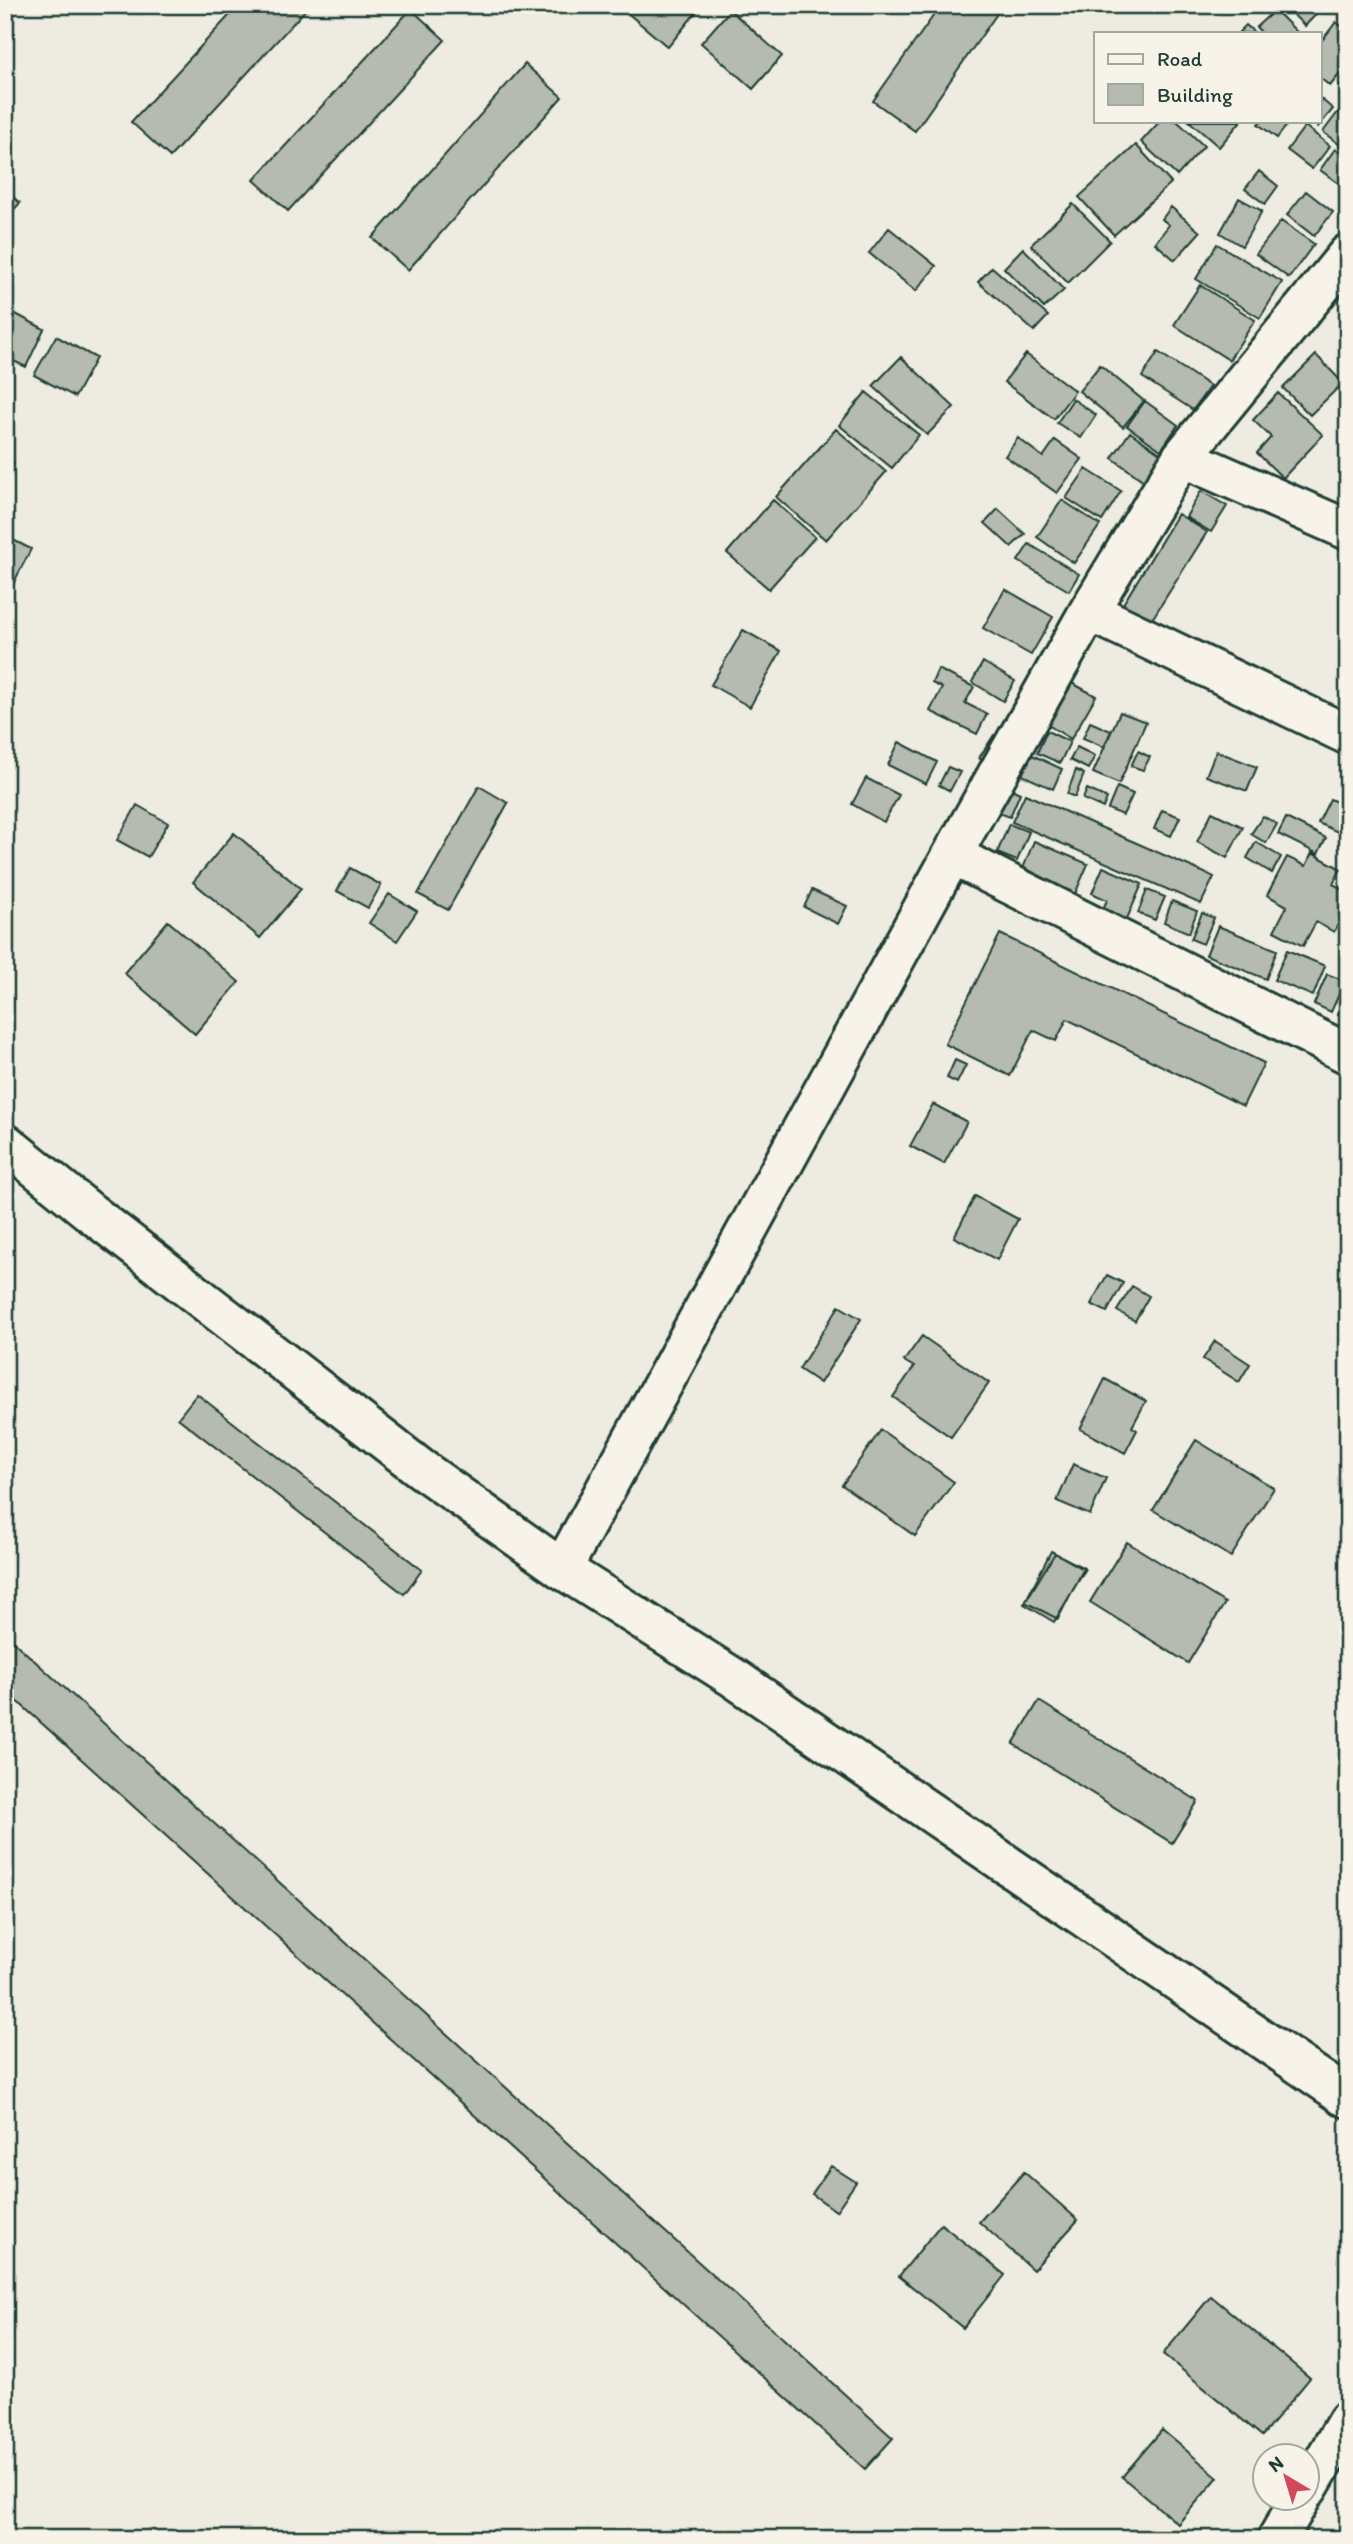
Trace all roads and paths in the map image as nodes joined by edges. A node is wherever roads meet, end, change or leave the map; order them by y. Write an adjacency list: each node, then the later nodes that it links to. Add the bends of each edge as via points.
1 (1347, 256): 2 (main road)
2 (1182, 457): 3 (main road); 4 (main road)
3 (1348, 530)
4 (1089, 611): 5 (main road); 6 (main road)
5 (1348, 735)
6 (952, 855): 7 (main road); 9 (main road)
7 (1348, 1054)
8 (5, 1143): 9 (main road, via 420,1468)
9 (562, 1569): 10 (main road, via 734,1678)
10 (1348, 2098)
11 (1348, 2420): 12 (main road)
12 (1322, 2463)
13 (1293, 2512): 14 (main road)
14 (1278, 2539)

